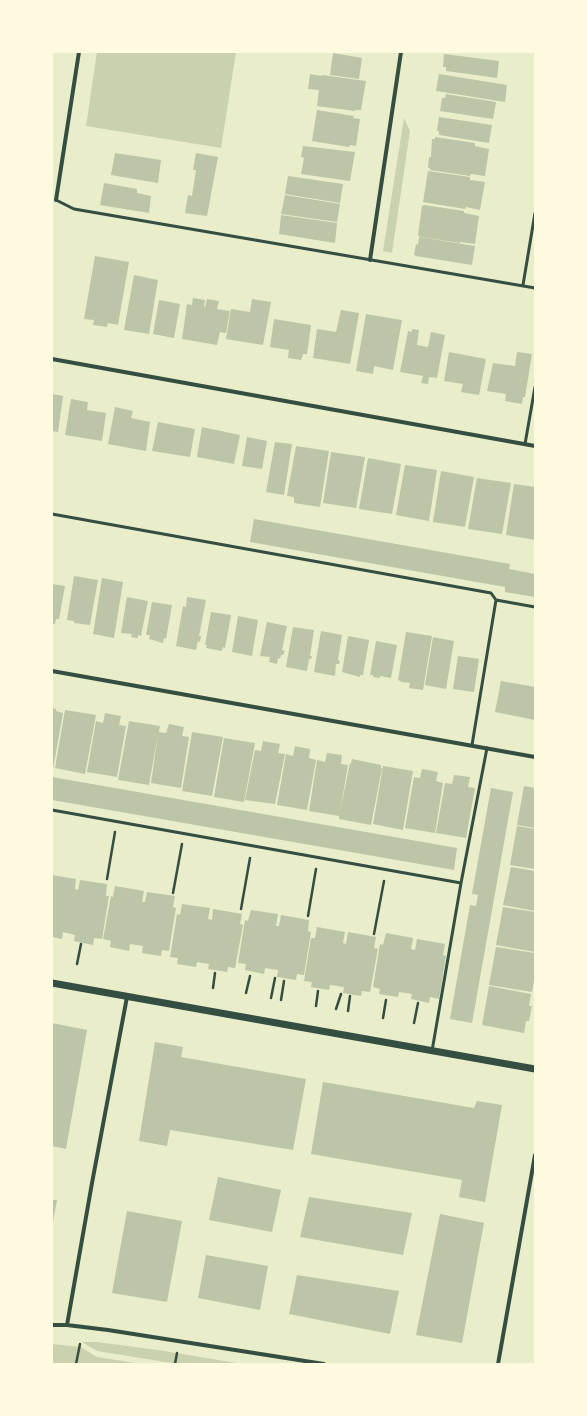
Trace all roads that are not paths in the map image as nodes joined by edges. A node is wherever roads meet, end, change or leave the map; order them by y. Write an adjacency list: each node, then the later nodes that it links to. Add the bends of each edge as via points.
1 (79, 52): 3 (street)
2 (401, 52): 5 (street)
3 (56, 200): 5 (lane, via 74,209)
4 (535, 213): 6 (lane)
5 (370, 260): 6 (lane)
6 (523, 285): 7 (lane)
7 (535, 288)
8 (52, 359): 10 (street)
9 (535, 387): 10 (lane)
10 (525, 444): 11 (street)
11 (535, 446)
12 (52, 514): 13 (lane, via 491,593)
13 (496, 600): 14 (lane); 16 (lane)
14 (535, 607)
15 (52, 671): 16 (street)
16 (472, 745): 17 (street)
17 (487, 748): 18 (street); 20 (lane)
18 (535, 757)
19 (52, 810): 20 (lane)
20 (461, 883): 23 (lane)
21 (52, 983): 22 (street)
22 (127, 997): 23 (street); 27 (street)
23 (432, 1051): 24 (street)
24 (535, 1069)
25 (535, 1155): 29 (street)
26 (52, 1325): 27 (street)
27 (67, 1325): 28 (street)
28 (324, 1364)
29 (498, 1364)

